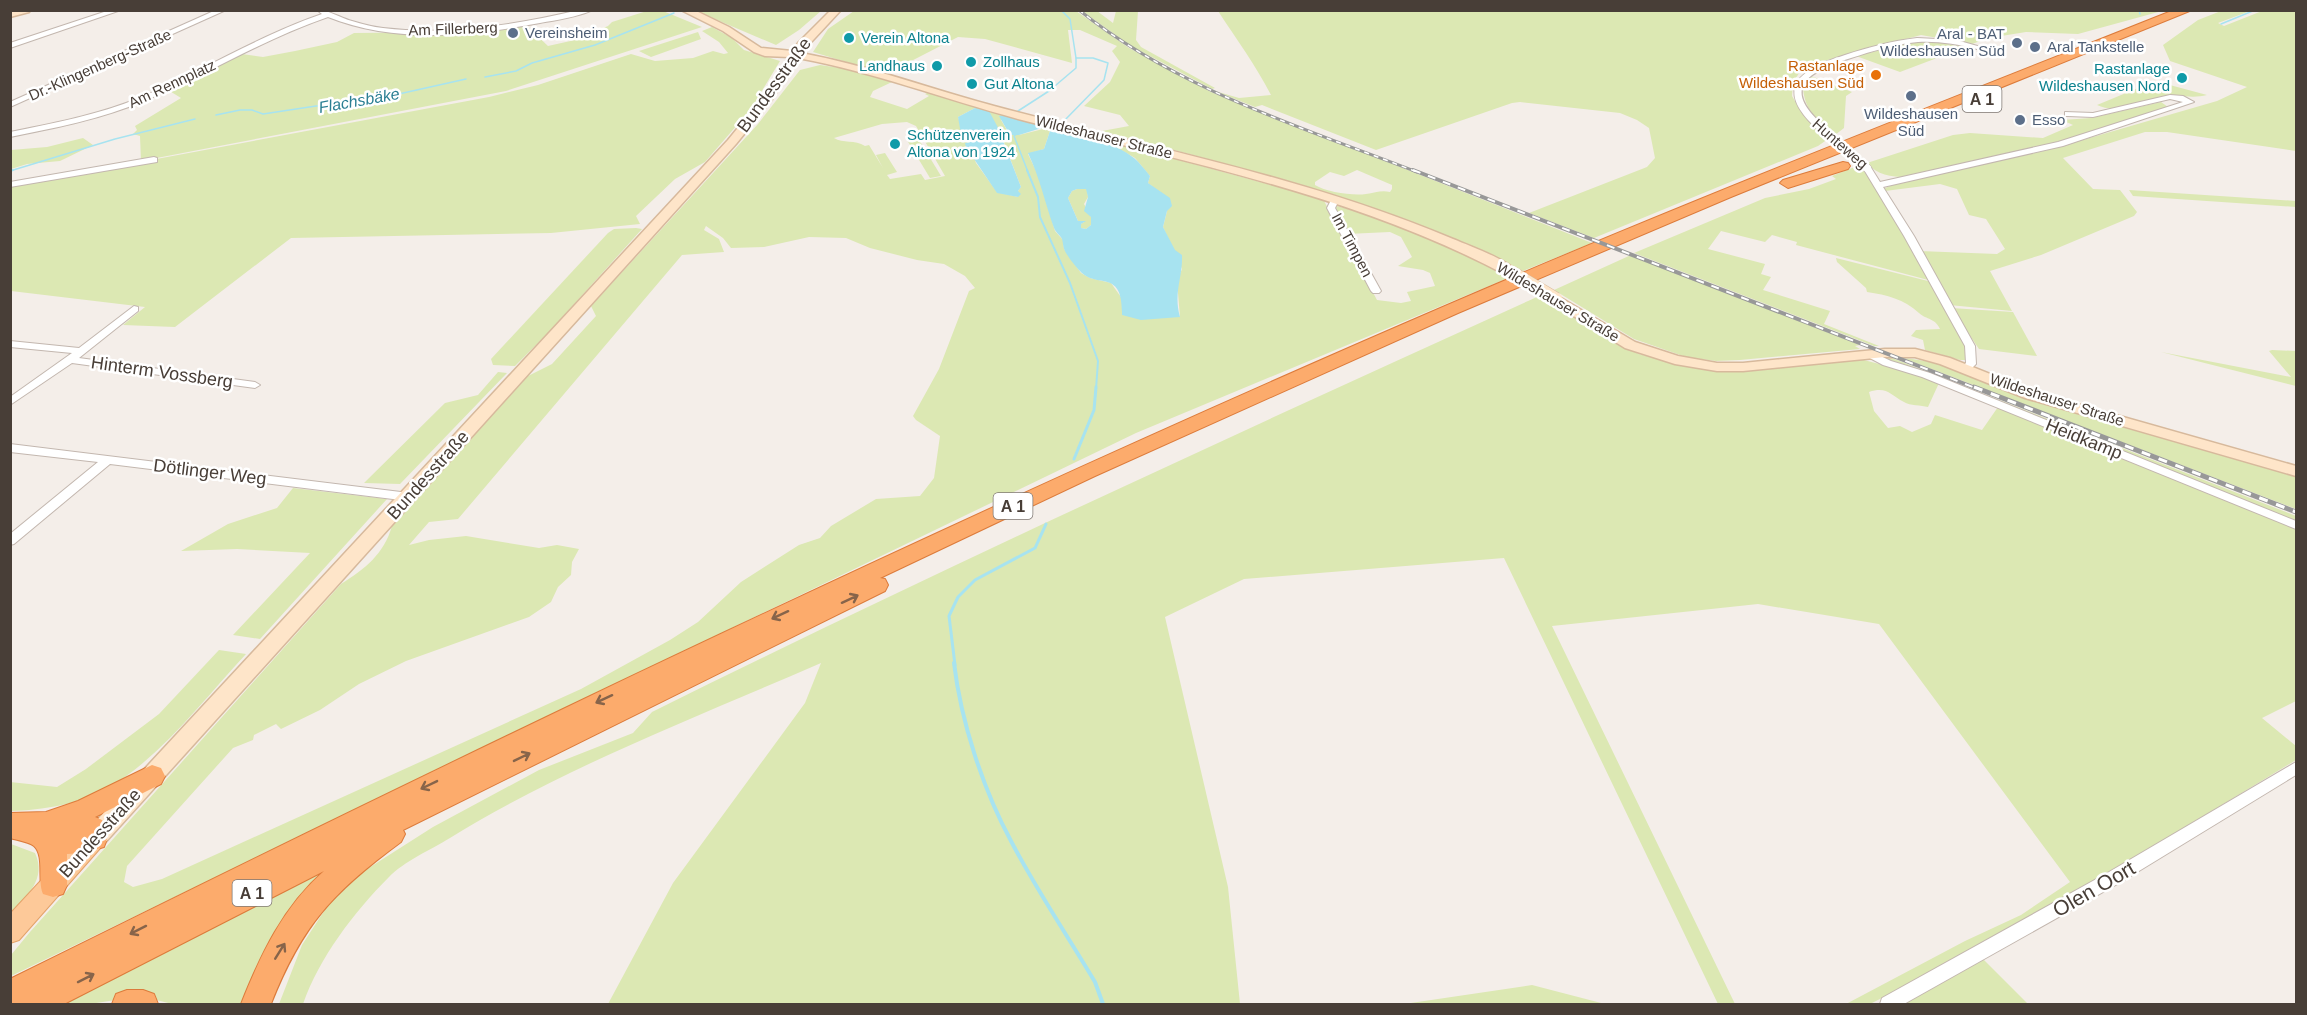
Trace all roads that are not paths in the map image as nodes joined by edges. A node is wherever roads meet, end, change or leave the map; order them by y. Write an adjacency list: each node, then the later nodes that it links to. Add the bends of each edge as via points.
1 (26, 10): 11 (main road)
2 (118, 10): 14 (street)
3 (223, 10): 20 (street, Dr.-Klingenberg-Straße)
4 (590, 10): 10 (street, Am Fillerberg, via 514,26 436,32 384,30)
5 (685, 10): 16 (main road, via 726,29)
6 (837, 10): 13 (main road, Bundesstraße)
7 (2171, 10): 12 (highway)
8 (2186, 10): 54 (highway, A 1, one-way to 54, via 1657,222 1209,416 597,702)
9 (2202, 10): 28 (highway, A 1)
10 (322, 13): 22 (street, Am Rennplatz, via 119,108)
11 (10, 14)
12 (2151, 16)
13 (802, 44): 17 (main road); 18 (main road, Bundesstraße)
14 (10, 46)
15 (1977, 47): 25 (street, Hunteweg, bridge, via 1914,39 1823,63 1805,73 1796,86 1807,115)
16 (757, 50): 17 (main road); 18 (main road)
17 (772, 51): 18 (main road)
18 (791, 59): 19 (main road); 19 (main road, Wildeshauser Straße); 43 (main road, Bundesstraße, via 746,126)
19 (822, 60): 30 (main road, Wildeshauser Straße)
20 (10, 105)
21 (2068, 114): 26 (street, via 2093,115 2170,97 2190,102 2060,144)
22 (10, 135)
23 (154, 160): 27 (street)
24 (1843, 165): 28 (highway)
25 (1869, 170): 26 (street); 29 (street, Hunteweg)
26 (1904, 178): 29 (street)
27 (10, 185)
28 (1772, 185): 48 (highway, A 1, one-way to 28, via 1219,425 1466,314)
29 (1880, 185): 37 (street, Hunteweg, via 1970,346 1971,364)
30 (1335, 200): 31 (street, Im Timpen, via 1332,208); 35 (main road, Wildeshauser Straße, bridge, via 1427,232 1511,272 1630,345 1664,357 1697,364 1751,366)
31 (1376, 291)
32 (134, 309): 34 (street, Hinterm Vossberg)
33 (10, 344): 34 (street, Hinterm Vossberg)
34 (79, 351): 36 (street, Hinterm Vossberg)
35 (1872, 355): 37 (main road, Wildeshauser Straße, via 1914,353); 44 (street, Heidkamp)
36 (70, 360): 38 (street, Hinterm Vossberg); 39 (street, Hinterm Vossberg)
37 (1965, 369): 42 (main road, Wildeshauser Straße, via 2030,395)
38 (255, 385)
39 (10, 402)
40 (10, 448): 41 (street, Dötlinger Weg)
41 (109, 459): 43 (street, Dötlinger Weg); 45 (street)
42 (2296, 471)
43 (409, 497): 47 (main road, Bundesstraße)
44 (2296, 525)
45 (10, 541)
46 (2296, 768): 59 (street, Olen Oort, via 2115,877)
47 (152, 776): 50 (highway); 51 (main road, Bundesstraße)
48 (470, 783): 55 (highway, A 1, one-way to 48); 58 (highway, one-way to 48, via 271,966 308,905 376,844)
49 (10, 826): 50 (highway)
50 (46, 831): 51 (highway, via 78,843); 52 (highway, via 54,855)
51 (94, 839): 52 (main road, Bundesstraße)
52 (53, 885): 53 (main road, Bundesstraße)
53 (10, 932)
54 (10, 995)
55 (34, 1005)
56 (127, 1005): 57 (highway)
57 (143, 1005)
58 (256, 1005)
59 (1888, 1005)

